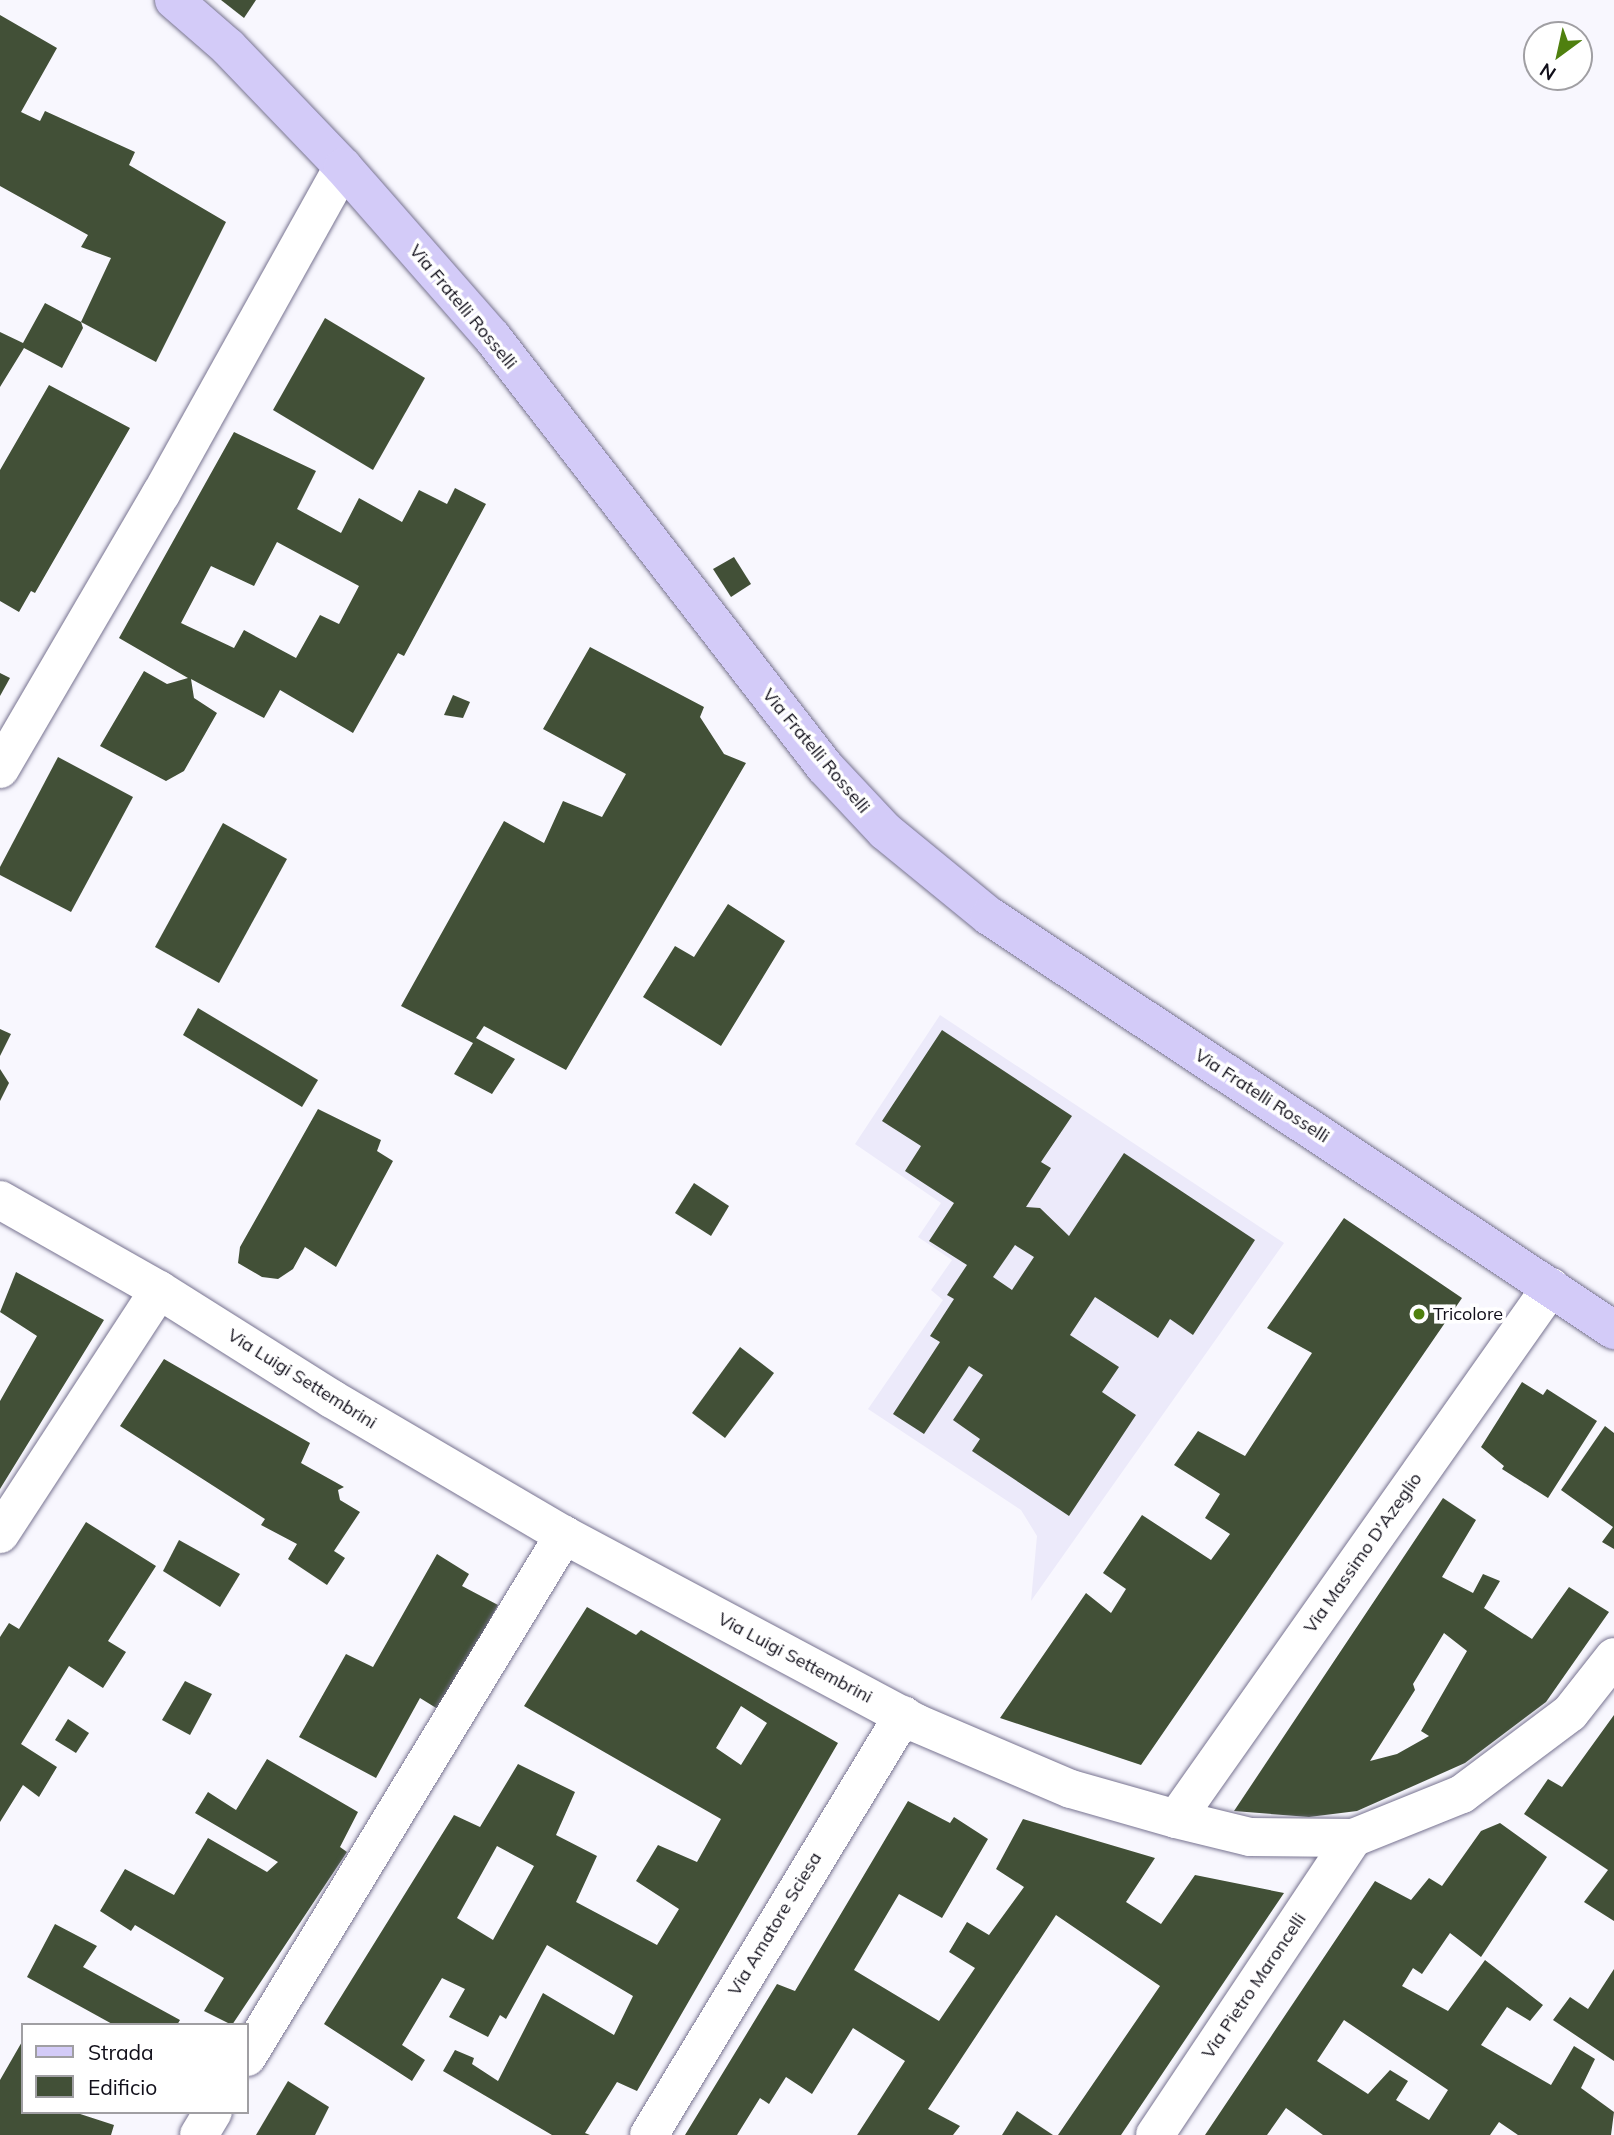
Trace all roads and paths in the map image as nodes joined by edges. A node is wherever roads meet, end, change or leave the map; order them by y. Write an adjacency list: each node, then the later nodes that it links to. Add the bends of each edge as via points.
1 (174, 0): 2 (main road, Via Fratelli Rosselli, via 228,47)
2 (342, 167): 3 (street, via 161,494); 5 (main road, Via Fratelli Rosselli, via 492,337 825,767 885,831 989,916)
3 (0, 769)
4 (0, 1200): 6 (street, Via Luigi Settembrini)
5 (1551, 1287): 7 (main road, Via Fratelli Rosselli); 12 (street, Via Massimo D'Azeglio)
6 (159, 1290): 8 (street); 9 (street, Via Luigi Settembrini, via 332,1399)
7 (1614, 1330)
8 (0, 1534)
9 (564, 1535): 11 (street, Via Luigi Settembrini); 14 (street)
10 (1614, 1657): 13 (street, Via Luigi Settembrini, via 1570,1713 1462,1794)
11 (903, 1715): 12 (street, Via Luigi Settembrini, via 1071,1789); 17 (street, Via Amatore Sciesa)
12 (1176, 1819): 13 (street, Via Luigi Settembrini, via 1250,1837)
13 (1353, 1838): 18 (street, Via Pietro Maroncelli)
14 (248, 2055)
15 (212, 2114): 16 (street)
16 (199, 2135)
17 (649, 2135)
18 (1155, 2135)

